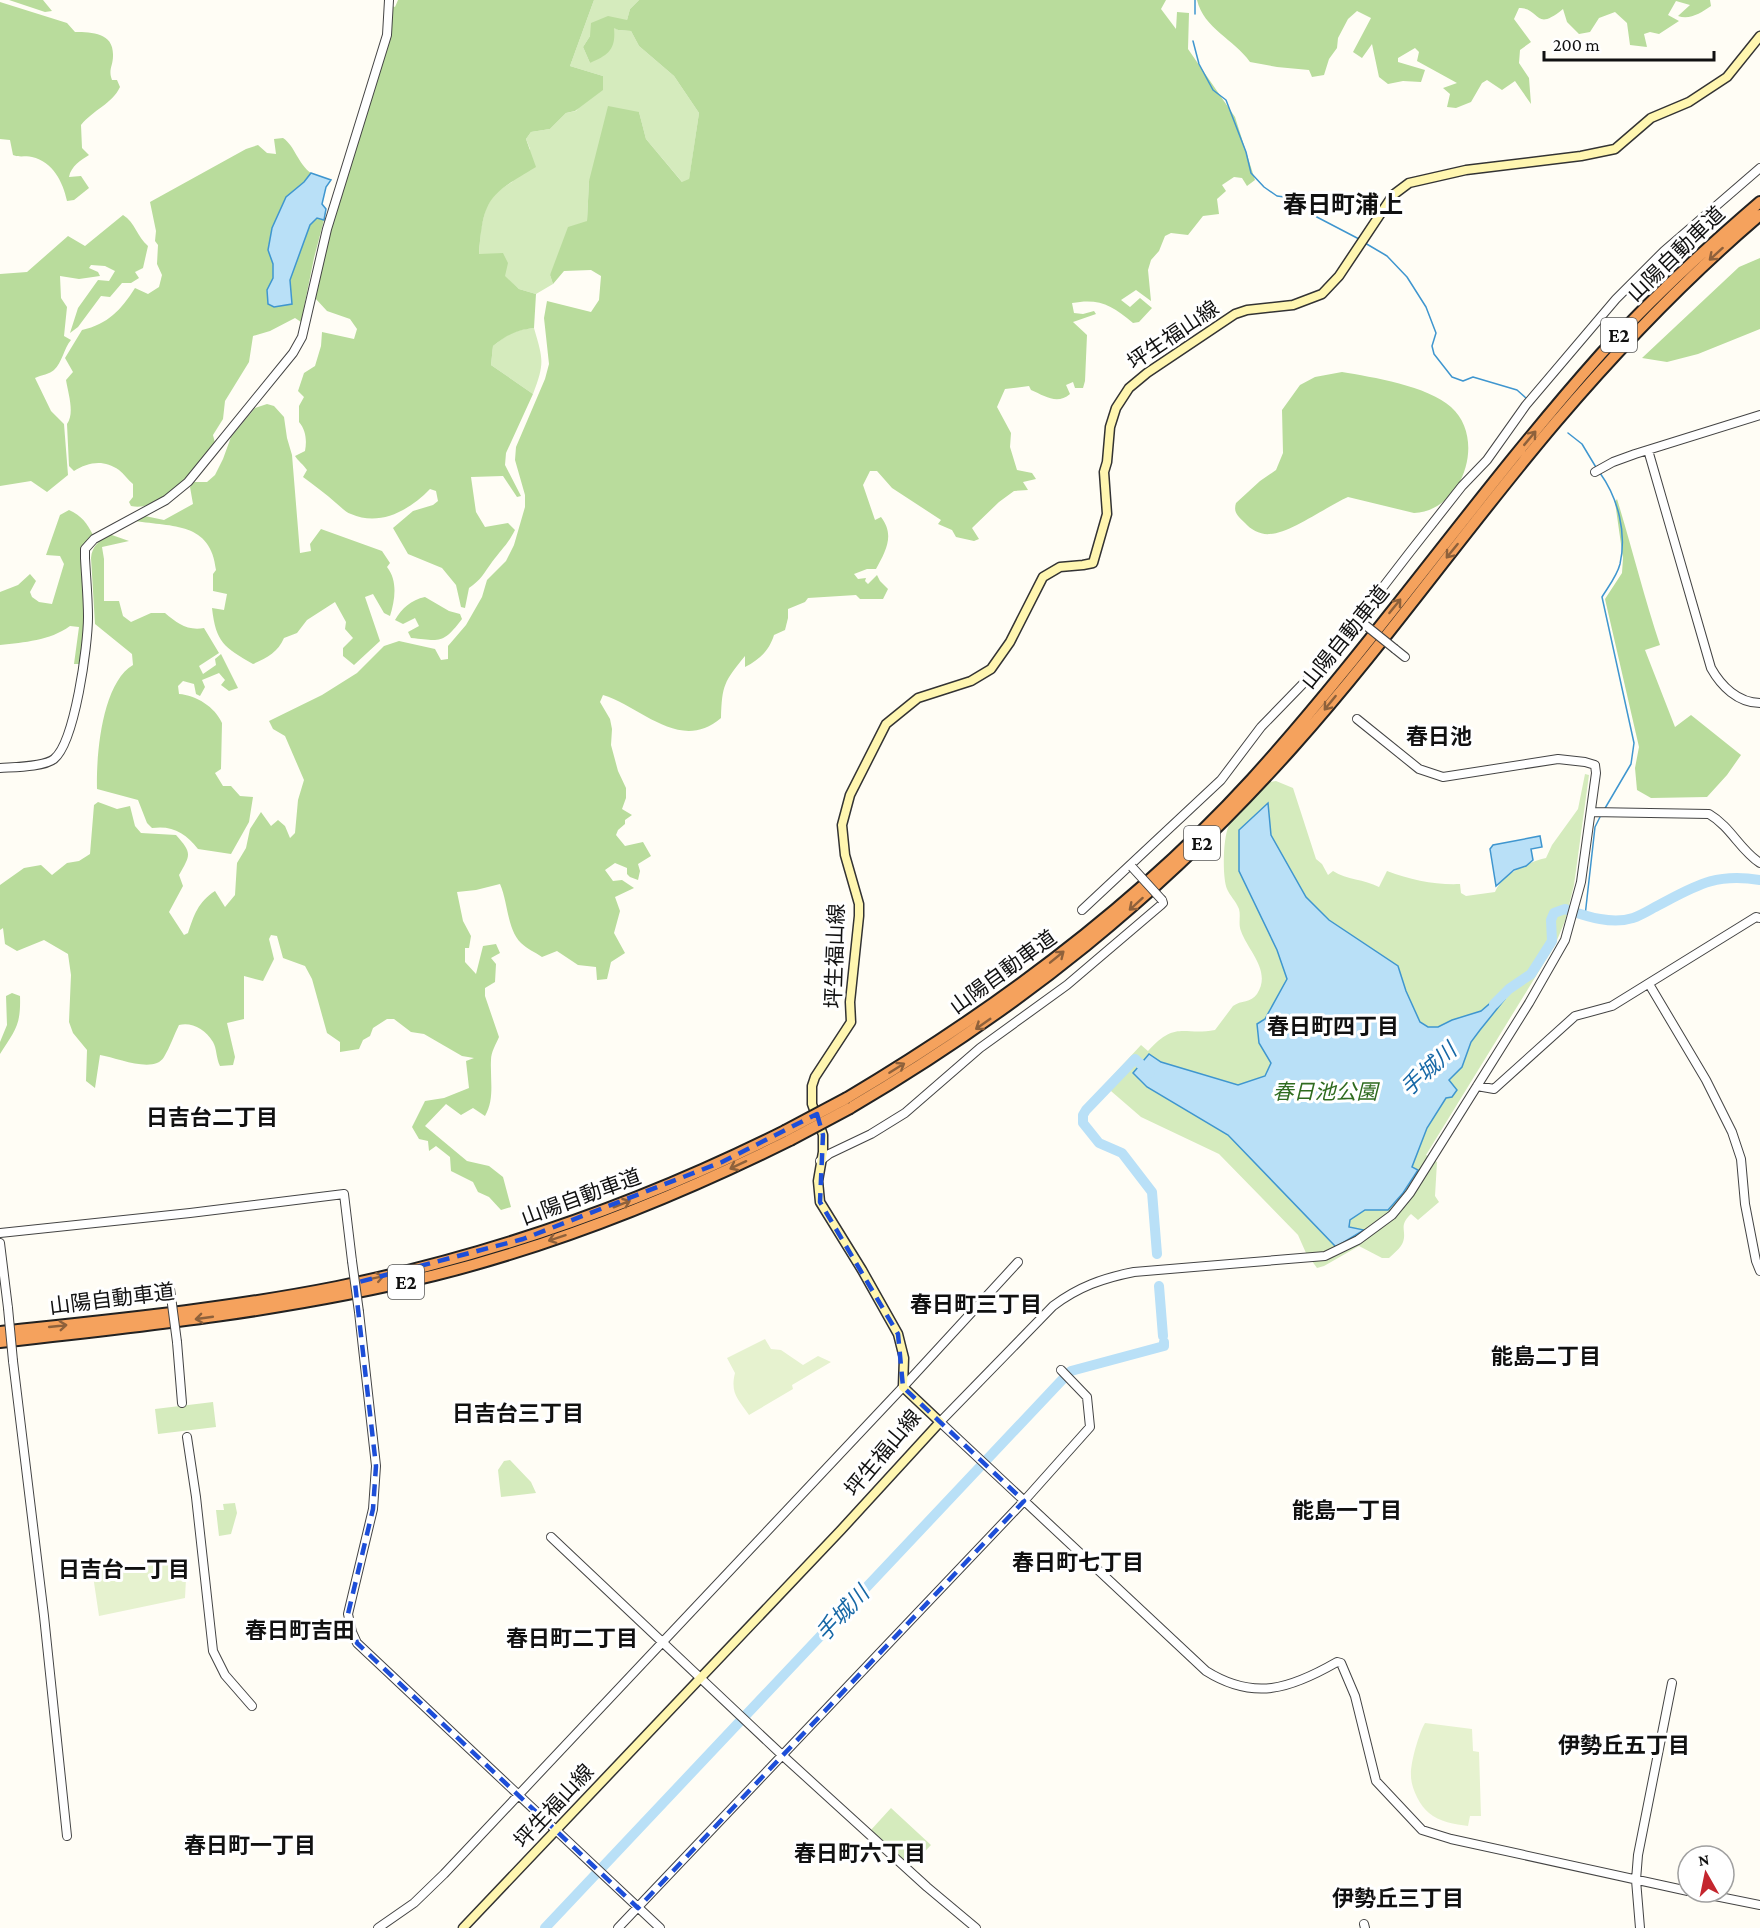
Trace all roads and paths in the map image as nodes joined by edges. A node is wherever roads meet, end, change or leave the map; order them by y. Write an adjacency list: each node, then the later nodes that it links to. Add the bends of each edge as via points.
1 (389, 0): 14 (street, via 387,36 327,229 302,337 188,482 166,500 89,543 85,558 87,629 76,704 66,740 61,751 48,762)
2 (1760, 36): 23 (main road, 坪生福山線, via 1727,77 1689,102 1651,118 1615,148 1466,170 1409,183 1393,195 1322,294 1293,305 1235,314 1129,388 1110,427 1104,472 1107,514 1093,562 1060,567 1042,576 1010,642 991,669 971,681 918,699 886,724 850,795 843,817 845,855 859,904 851,1022 812,1086 812,1104 823,1135)
3 (1760, 168): 10 (street, via 1664,251 1616,299 1530,400)
4 (1760, 202): 9 (highway, 山陽自動車道 / E2, one-way to 4, via 1493,483 1603,353 1679,274)
5 (1760, 215): 9 (highway, 山陽自動車道 / E2, one-way to 9, via 1670,297 1610,360 1497,495)
6 (1760, 416): 7 (street)
7 (1648, 450): 8 (street); 12 (street, via 1711,668 1730,692)
8 (1597, 471)
9 (1486, 500): 22 (highway, 山陽自動車道 / E2, bridge, via 1310,728 1192,852 1105,931 971,1032)
10 (1359, 620): 11 (street, bridge); 17 (street, via 1251,739 1221,780)
11 (1406, 657)
12 (1760, 703)
13 (1357, 719): 15 (street, via 1419,769 1443,777 1558,759 1591,763 1596,769)
14 (0, 768)
15 (1599, 812): 16 (street, via 1709,814); 21 (street, via 1565,940)
16 (1760, 863)
17 (1132, 866): 18 (street); 23 (street, bridge, via 1162,900 1161,905 1087,969 980,1048 905,1113)
18 (1082, 910)
19 (1760, 918): 20 (street)
20 (1649, 984): 21 (street, via 1612,1005 1575,1016 1494,1089); 27 (street, via 1706,1080 1736,1140)
21 (1477, 1086): 35 (street, via 1410,1193 1392,1215 1358,1240 1325,1256 1134,1272 1090,1284 1053,1306)
22 (788, 1135): 29 (highway, 山陽自動車道 / E2, one-way to 22, via 273,1298 433,1265 610,1209); 30 (highway, 山陽自動車道 / E2, one-way to 30, via 693,1186 614,1218 436,1275 275,1308)
23 (820, 1161): 32 (main road, 坪生福山線, via 820,1202 898,1334 904,1358)
24 (0, 1233): 44 (street, bridge, via 344,1194 376,1466 374,1509 348,1614 352,1632 366,1654)
25 (0, 1243): 46 (street, bridge)
26 (1018, 1262): 32 (street)
27 (1760, 1271)
28 (170, 1289): 34 (street, bridge)
29 (0, 1332)
30 (0, 1342)
31 (1064, 1373): 37 (street, via 1087,1396 1090,1427)
32 (903, 1387): 33 (street); 35 (main road, 坪生福山線); 39 (street)
33 (887, 1394)
34 (182, 1403)
35 (940, 1422): 37 (street); 40 (main road, 坪生福山線)
36 (187, 1437): 42 (street, via 213,1651 225,1676)
37 (1024, 1501): 43 (street); 47 (street, via 1218,1678 1251,1690 1272,1688 1337,1662 1341,1664 1355,1696 1376,1781 1422,1830)
38 (551, 1537): 39 (street)
39 (662, 1640): 40 (street); 44 (street)
40 (701, 1677): 43 (street); 45 (main road, 坪生福山線)
41 (1672, 1683): 47 (street)
42 (252, 1706)
43 (782, 1755): 51 (street); 56 (street)
44 (517, 1794): 45 (street); 52 (street, via 414,1903)
45 (555, 1831): 51 (street); 53 (main road, 坪生福山線)
46 (67, 1836)
47 (1636, 1880): 48 (street); 57 (street)
48 (1676, 1888)
49 (1736, 1900): 50 (street)
50 (1760, 1905)
51 (638, 1908): 54 (street); 55 (street)
52 (378, 1928)
53 (463, 1928)
54 (618, 1928)
55 (660, 1928)
56 (976, 1928)
57 (1640, 1928)

